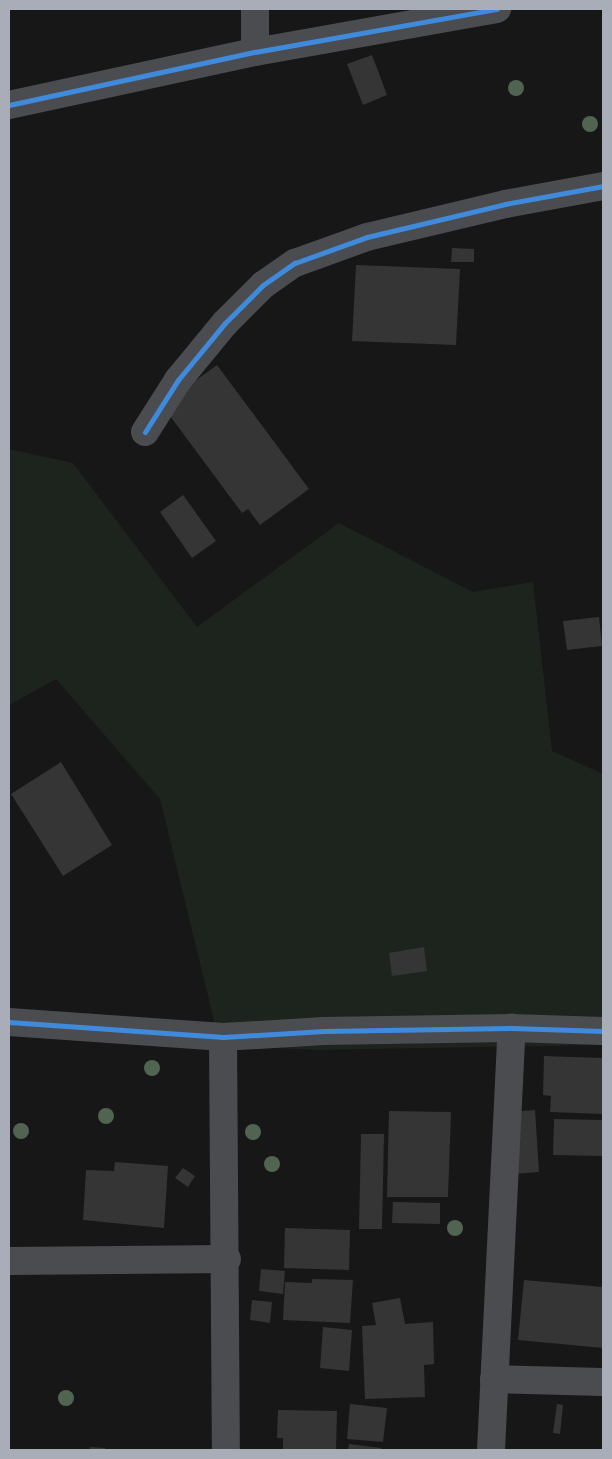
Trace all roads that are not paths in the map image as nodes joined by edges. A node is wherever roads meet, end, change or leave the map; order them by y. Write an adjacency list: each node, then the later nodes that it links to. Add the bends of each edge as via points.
1 (255, 9): 3 (street)
2 (497, 9): 3 (street)
3 (256, 52): 4 (street)
4 (9, 105)
5 (603, 186): 6 (street, via 505,204 367,237 295,263 264,285 225,323 178,380)
6 (145, 432)
7 (9, 1022): 10 (street)
8 (512, 1028): 9 (street); 10 (street, via 324,1031); 13 (street)
9 (603, 1031)
10 (224, 1037): 11 (street)
11 (227, 1259): 12 (street); 15 (street)
12 (9, 1261)
13 (494, 1379): 14 (street); 16 (street)
14 (603, 1382)
15 (226, 1450)
16 (491, 1450)

